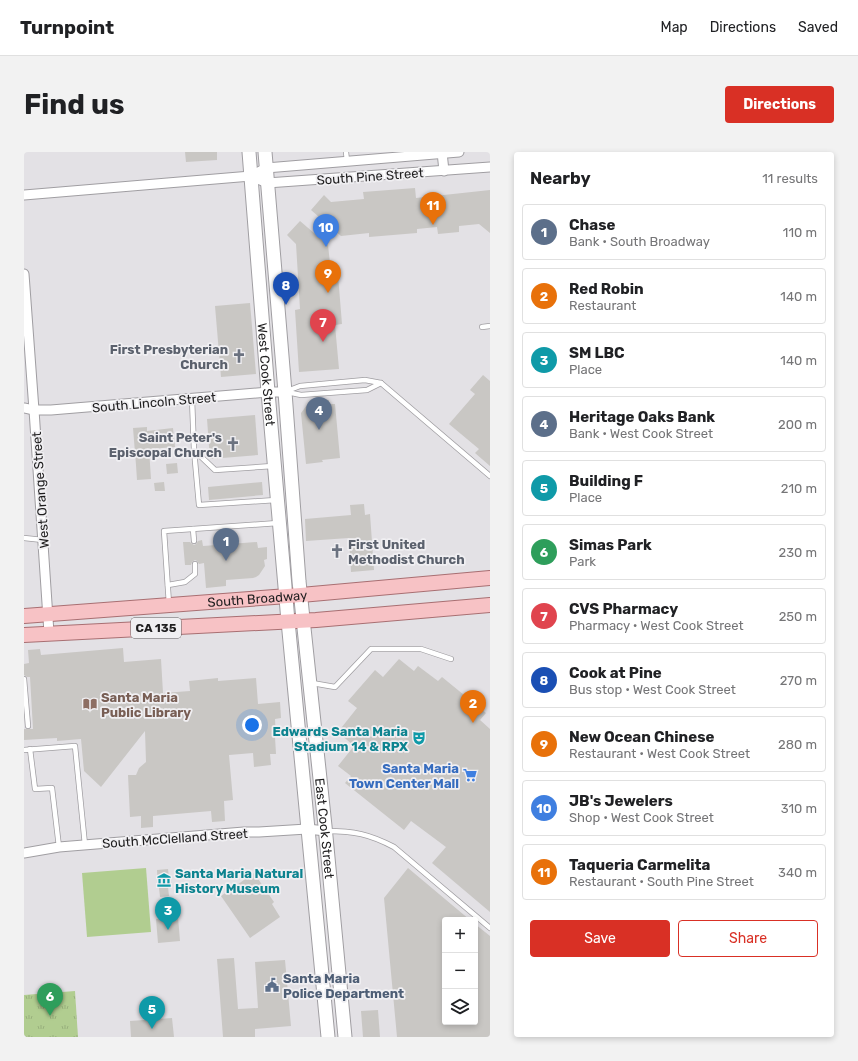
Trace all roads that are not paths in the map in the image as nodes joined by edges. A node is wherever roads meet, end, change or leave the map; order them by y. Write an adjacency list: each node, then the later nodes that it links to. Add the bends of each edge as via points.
1 (250, 152): 9 (street, West Cook Street)
2 (265, 152): 7 (street, West Cook Street)
3 (459, 152): 4 (street, South Pine Street)
4 (442, 153): 5 (street, South Pine Street); 8 (street)
5 (347, 157): 7 (street, South Pine Street)
6 (490, 167): 8 (street, South Pine Street)
7 (266, 168): 9 (street, South Pine Street); 10 (street, West Cook Street)
8 (444, 171): 10 (street, South Pine Street)
9 (251, 176): 10 (street, South Pine Street); 11 (street, South Pine Street); 17 (street, West Cook Street)
10 (268, 183): 18 (street, West Cook Street)
11 (24, 195)
12 (24, 274): 13 (street, West Orange Street)
13 (25, 302): 21 (street, West Orange Street)
14 (490, 326): 15 (lane)
15 (482, 327)
16 (382, 384): 18 (lane, via 367,390 301,395); 18 (lane, via 365,380 300,386); 24 (lane)
17 (268, 392): 18 (street, South Lincoln Street); 19 (street, South Lincoln Street); 23 (street, West Cook Street)
18 (285, 392): 34 (street, West Cook Street)
19 (192, 398): 21 (street, South Lincoln Street); 22 (lane)
20 (24, 408): 21 (street, South Lincoln Street)
21 (34, 410): 29 (street, West Orange Street)
22 (194, 450): 23 (lane, via 215,470); 25 (lane, via 199,505)
23 (275, 466): 25 (street, West Cook Street)
24 (490, 476)
25 (278, 500): 26 (street, West Cook Street)
26 (280, 522): 27 (lane); 35 (street, West Cook Street)
27 (193, 529): 30 (lane); 33 (lane, via 164,531)
28 (24, 538): 29 (lane)
29 (43, 540): 38 (street, West Orange Street)
30 (194, 541)
31 (195, 564): 33 (lane, via 195,574 185,582)
32 (490, 578): 34 (main road, South Broadway / CA 135)
33 (168, 585): 36 (lane)
34 (301, 595): 35 (main road, South Broadway / CA 135); 40 (street, West Cook Street)
35 (286, 596): 36 (main road, South Broadway / CA 135); 41 (street, East Cook Street)
36 (169, 605): 38 (main road, South Broadway / CA 135)
37 (490, 605): 40 (main road, South Broadway / CA 135)
38 (48, 614): 39 (main road, South Broadway / CA 135); 42 (street, West Orange Street)
39 (24, 616)
40 (303, 620): 41 (main road, South Broadway / CA 135); 46 (street, East Cook Street)
41 (288, 621): 42 (main road, South Broadway / CA 135); 50 (street, East Cook Street)
42 (49, 633): 43 (main road, South Broadway / CA 135)
43 (24, 635)
44 (451, 659): 46 (lane, via 421,649 371,649 335,687)
45 (24, 679): 47 (lane)
46 (310, 682): 51 (street, East Cook Street)
47 (28, 726)
48 (30, 749): 49 (lane); 52 (lane, via 75,746); 53 (lane, via 35,789 52,788)
49 (24, 750)
50 (307, 830): 51 (street, South McClelland Street); 52 (street, South McClelland Street, via 244,832); 57 (street, East Cook Street)
51 (326, 831): 55 (lane, via 358,833 394,847); 56 (street, East Cook Street)
52 (85, 845): 53 (street, South McClelland Street)
53 (59, 847): 54 (street, South McClelland Street)
54 (24, 853)
55 (490, 928)
56 (345, 1033): 57 (street)
57 (328, 1034)

